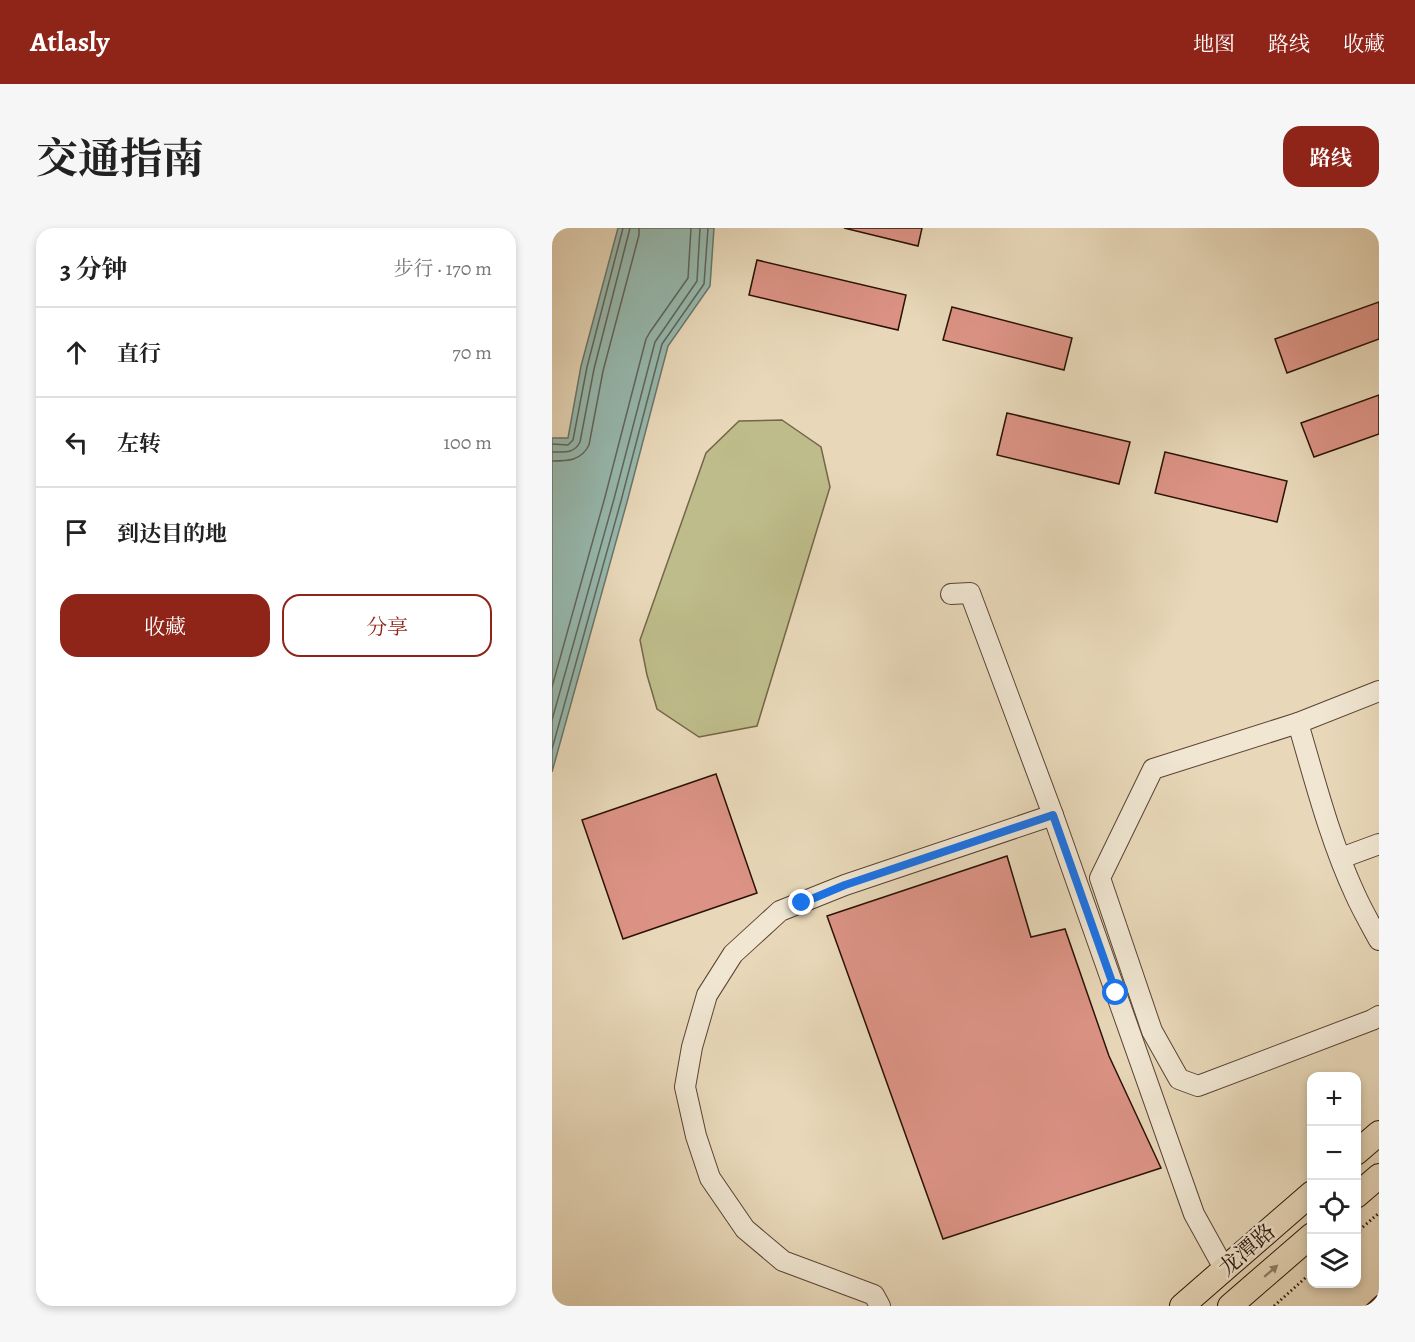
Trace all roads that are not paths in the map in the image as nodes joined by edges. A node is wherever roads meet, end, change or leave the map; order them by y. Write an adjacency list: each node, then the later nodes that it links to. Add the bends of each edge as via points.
1 (951, 594): 4 (street, via 970,593)
2 (1379, 691): 3 (street)
3 (1298, 723): 6 (street); 8 (street, via 1153,769 1100,878 1152,1031 1179,1079 1198,1086)
4 (1053, 815): 15 (street, via 1194,1215); 16 (street, via 780,911 733,954 707,995 685,1087 710,1178 745,1228 783,1261 874,1294)
5 (1379, 844): 6 (street)
6 (1341, 858): 7 (street)
7 (1379, 940)
8 (1379, 1016)
9 (1379, 1133): 10 (main road)
10 (1361, 1149)
11 (1379, 1176): 12 (main road)
12 (1361, 1192)
13 (1307, 1197): 15 (main road, 龙潭路)
14 (1307, 1239): 18 (main road, 龙潭路, one-way to 14)
15 (1225, 1270): 17 (main road, 龙潭路)
16 (880, 1306)
17 (1182, 1306)
18 (1230, 1306)

